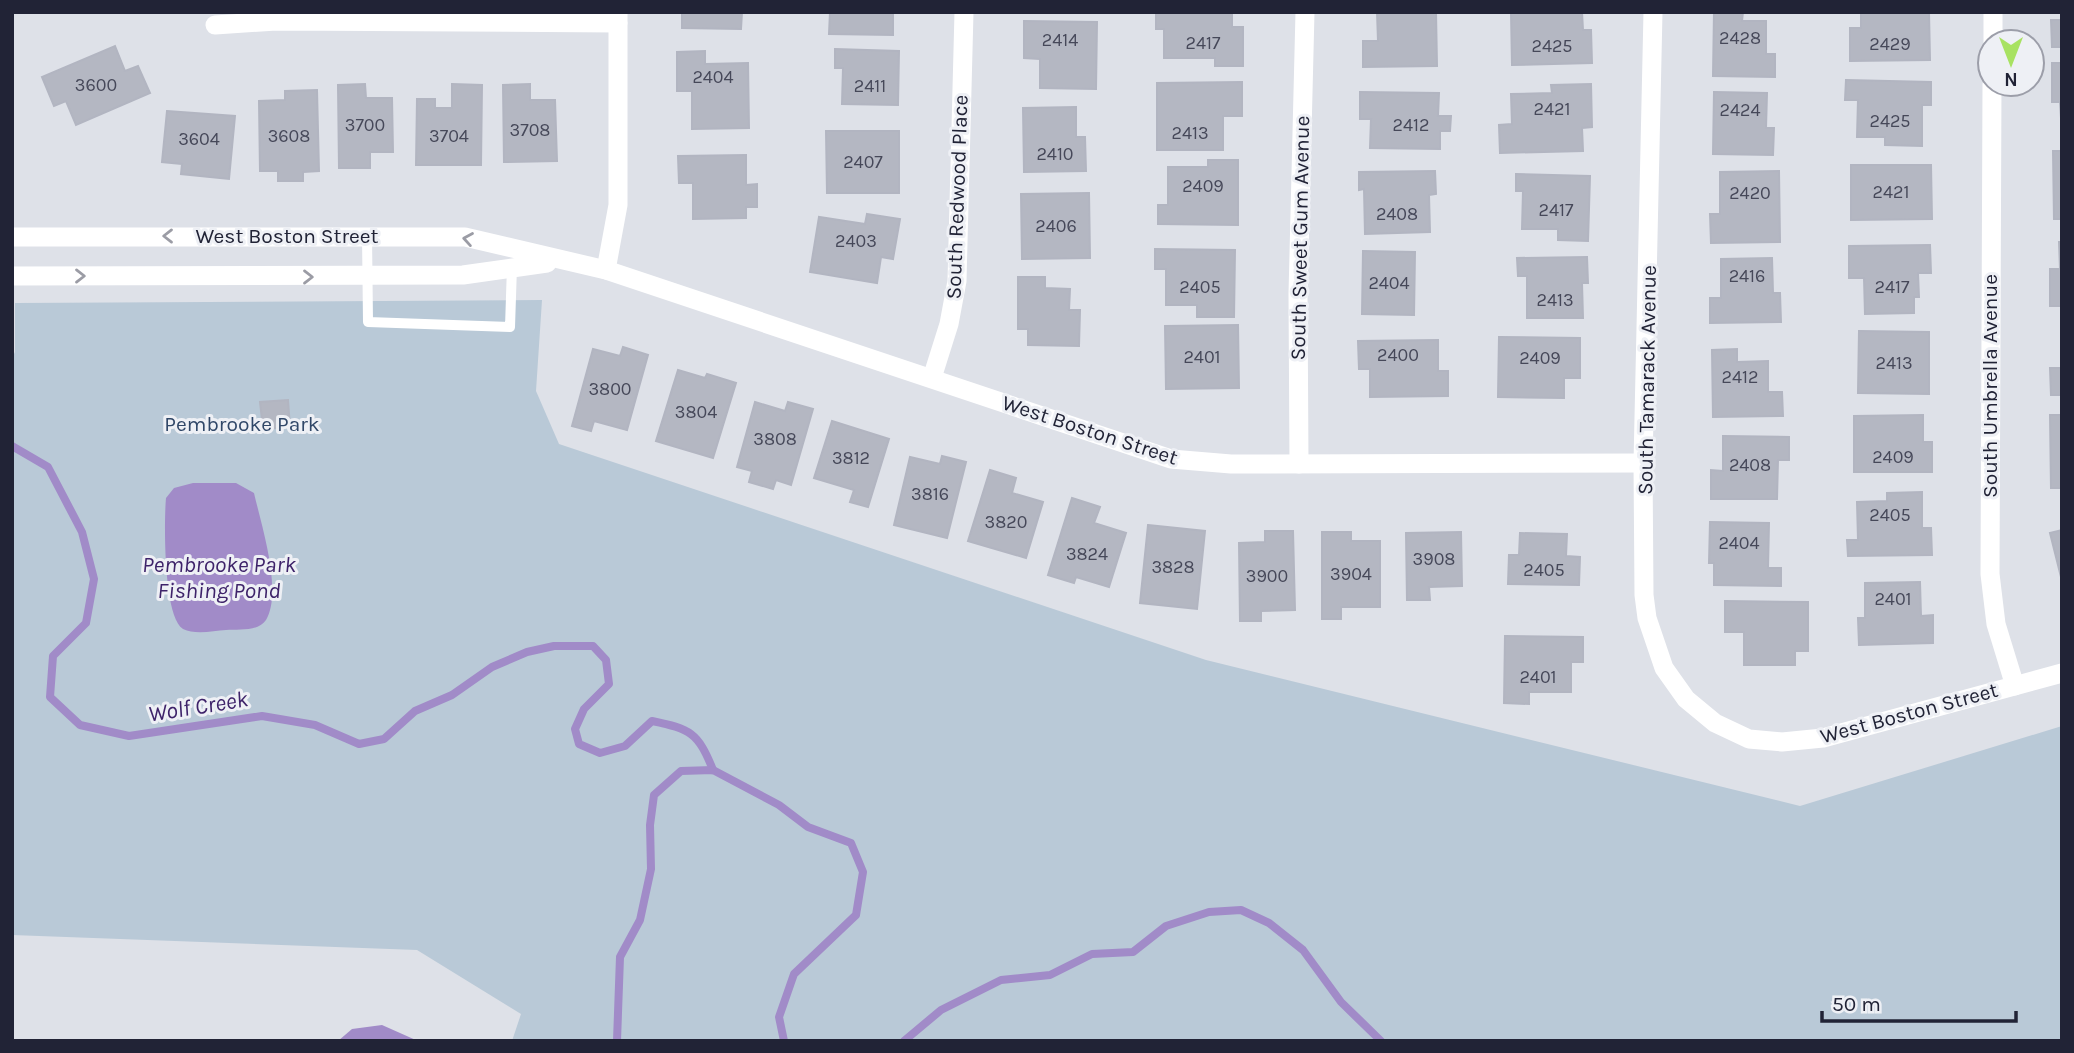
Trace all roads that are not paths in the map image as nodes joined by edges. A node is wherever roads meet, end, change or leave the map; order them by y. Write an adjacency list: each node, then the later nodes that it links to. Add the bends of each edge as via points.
1 (964, 12): 13 (street, South Redwood Place, via 957,281)
2 (1305, 12): 15 (street, South Sweet Gum Avenue)
3 (1653, 12): 14 (street, South Tamarack Avenue)
4 (618, 18): 5 (street); 10 (street, via 618,205)
5 (215, 25)
6 (1992, 98): 17 (street, South Umbrella Avenue, via 1990,574 1996,624)
7 (367, 236): 8 (street, West Boston Street, one-way to 8); 9 (street, West Boston Street, one-way to 7, via 465,237); 12 (lane)
8 (12, 237)
9 (512, 258): 10 (street, West Boston Street); 12 (street, West Boston Street, via 464,275); 12 (lane, via 510,327 368,322)
10 (606, 270): 13 (street, West Boston Street)
11 (12, 276): 12 (street, West Boston Street, one-way to 12)
12 (367, 277)
13 (932, 378): 15 (street, West Boston Street, via 1171,458)
14 (1643, 463): 15 (street, West Boston Street); 18 (street, South Tamarack Avenue, via 1647,618 1664,668 1686,699)
15 (1299, 464)
16 (2062, 673): 17 (street, West Boston Street)
17 (2015, 685): 18 (street, West Boston Street, via 1824,738 1749,739)
18 (1715, 723)

